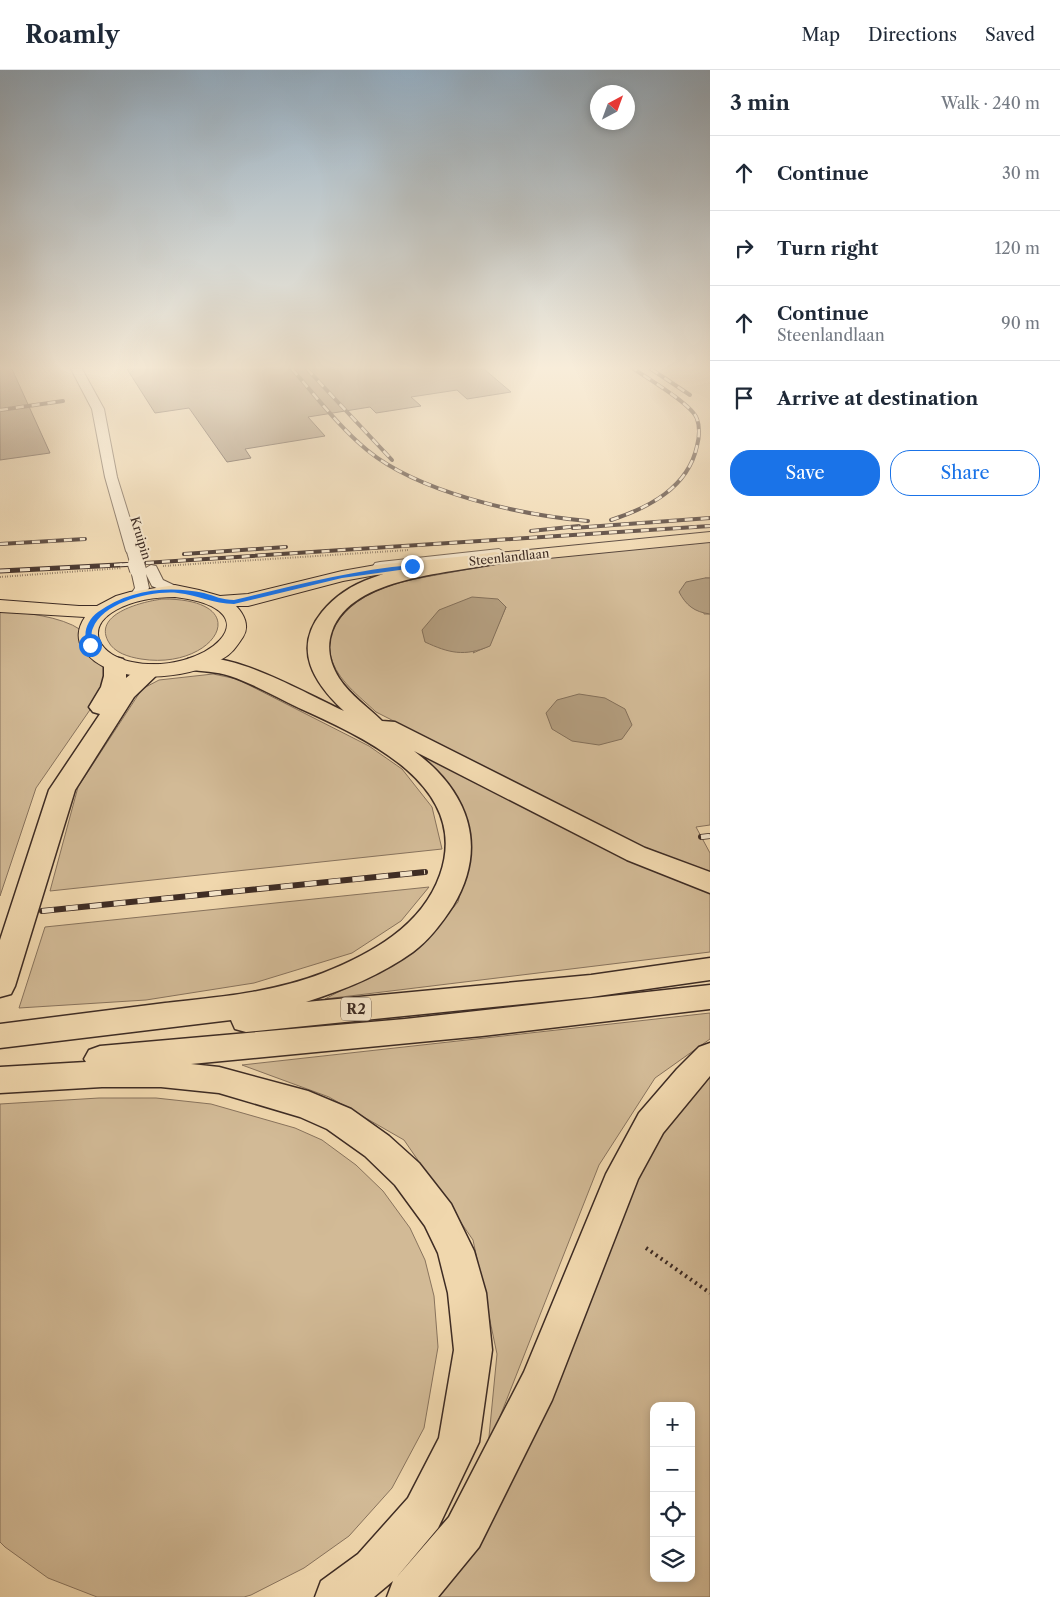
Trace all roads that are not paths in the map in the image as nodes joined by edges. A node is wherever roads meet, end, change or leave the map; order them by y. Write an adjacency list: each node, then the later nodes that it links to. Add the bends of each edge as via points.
1 (104, 440): 2 (street, Kruipin)
2 (111, 477): 5 (street, Kruipin)
3 (710, 533): 8 (street, via 406,562 337,572)
4 (710, 537): 6 (main road, Steenlandlaan)
5 (139, 550): 7 (street, bridge)
6 (495, 558): 8 (main road, Steenlandlaan, via 376,570); 21 (highway, via 386,580 350,596 329,615 321,628 318,657 331,682)
7 (145, 568): 9 (street, Kruipin, via 158,584); 10 (street)
8 (309, 585): 11 (main road, Steenlandlaan, via 248,600); 15 (main road, Steenlandlaan, via 255,604)
9 (176, 591): 10 (main road); 11 (main road, via 204,595)
10 (138, 594): 14 (main road)
11 (220, 602): 15 (main road)
12 (0, 606): 13 (main road)
13 (31, 610): 14 (main road); 16 (main road)
14 (102, 611): 16 (main road)
15 (234, 618): 17 (main road, via 234,637)
16 (89, 628): 18 (main road, via 90,645)
17 (226, 646): 19 (main road); 21 (highway, via 250,664)
18 (116, 664): 20 (main road); 24 (highway, via 115,683 45,789)
19 (196, 664): 20 (main road); 22 (highway, via 216,664 234,669)
20 (151, 670): 24 (highway, via 125,694 62,790)
21 (365, 716): 22 (highway); 23 (highway, via 628,850)
22 (392, 745): 28 (highway, via 440,791 452,810 459,834 460,858 454,882 442,904 405,943 338,979 256,1004)
23 (710, 883)
24 (6, 938): 26 (highway)
25 (710, 969): 28 (highway, R2, via 572,988 135,1030)
26 (0, 986)
27 (710, 997): 30 (highway, R2, via 354,1038)
28 (0, 1038)
29 (710, 1056): 33 (highway, via 651,1123 623,1174 538,1386 473,1515 464,1532)
30 (0, 1067)
31 (0, 1080): 32 (highway, via 161,1074 219,1080 308,1105 339,1119 377,1146 407,1174 438,1214 458,1259 467,1293 474,1350 459,1442 423,1513 374,1570)
32 (338, 1597)
33 (409, 1597)

